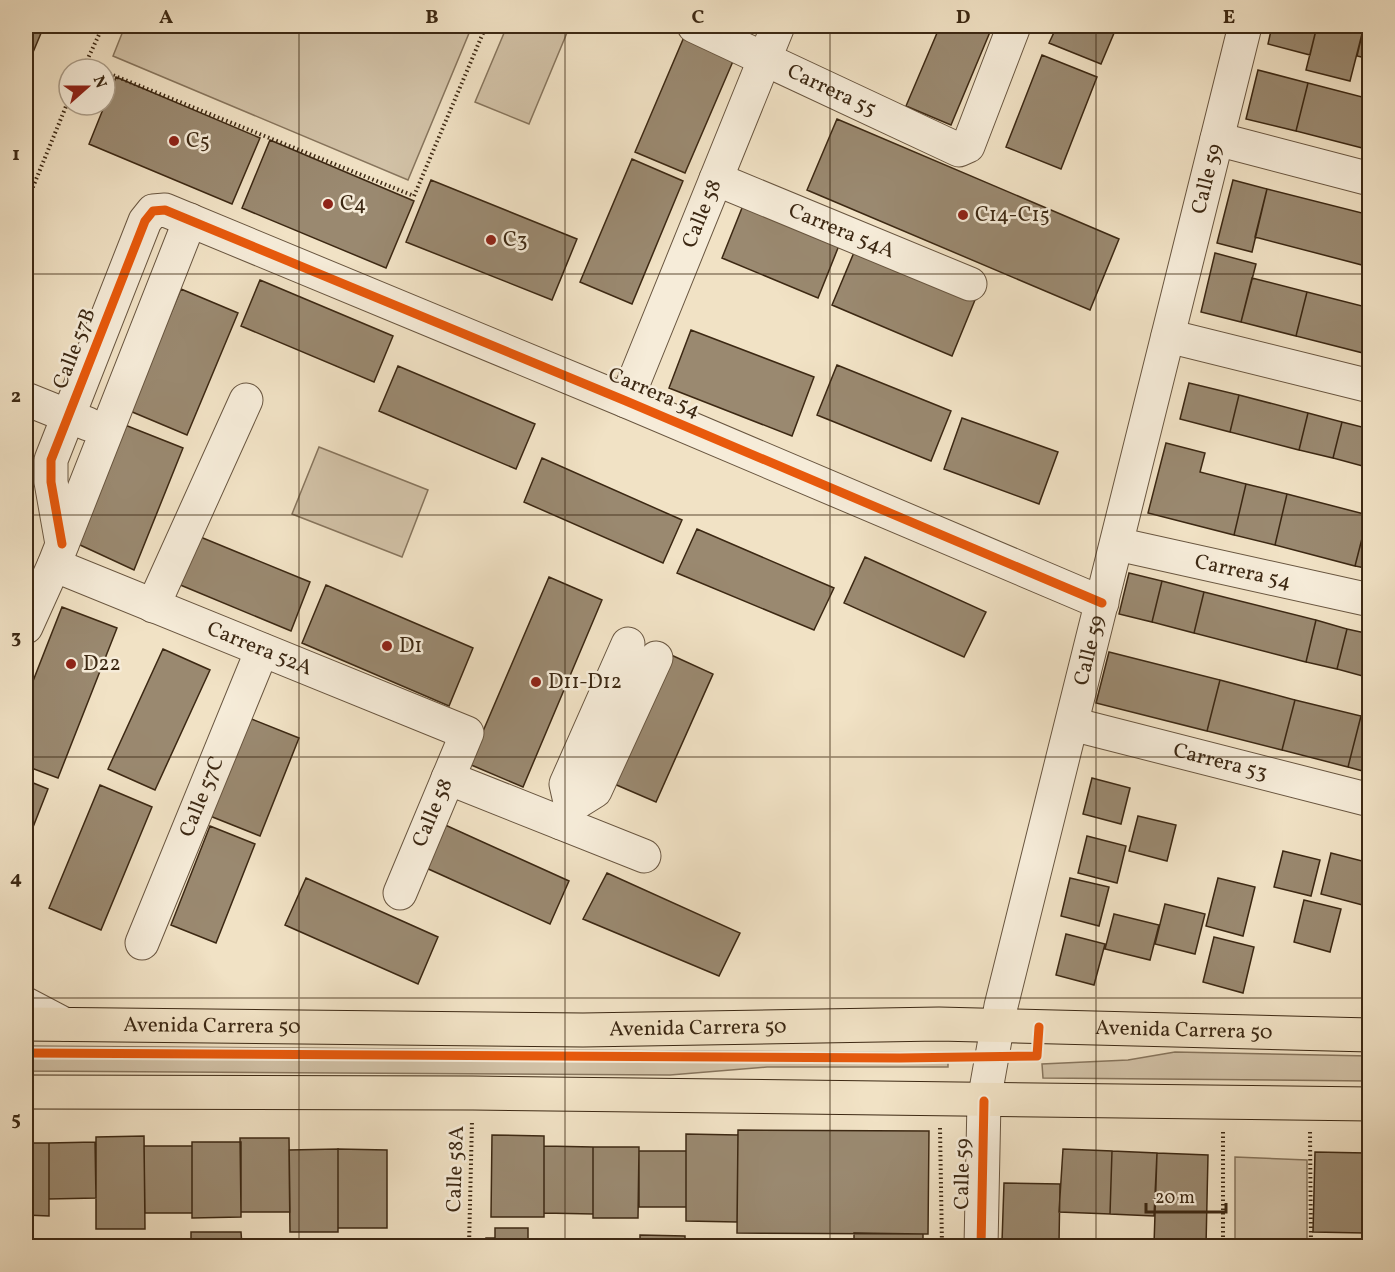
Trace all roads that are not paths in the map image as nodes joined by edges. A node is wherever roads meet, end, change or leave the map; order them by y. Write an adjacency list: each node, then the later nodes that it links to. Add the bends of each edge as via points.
1 (694, 26): 5 (street, Carrera 55)
2 (778, 26): 5 (street, Calle 58)
3 (1014, 26): 5 (street, Carrera 55, via 968,146 959,150)
4 (1245, 26): 6 (street, Calle 59)
5 (764, 57): 7 (street, Calle 58)
6 (1217, 139): 8 (street); 11 (street, Calle 59)
7 (716, 179): 10 (street, Carrera 54A); 15 (street, Calle 58)
8 (1370, 179)
9 (190, 220): 15 (street, Carrera 54); 16 (street, Calle 57B, via 165,210 153,211 144,221); 17 (street)
10 (970, 284)
11 (1168, 336): 12 (street); 18 (street, Calle 59)
12 (1370, 386)
13 (26, 399): 16 (street)
14 (246, 400): 22 (street)
15 (626, 400): 21 (street, Carrera 54)
16 (68, 416): 17 (street); 19 (street, Calle 57B, via 51,460)
17 (106, 432): 19 (street)
18 (1117, 544): 20 (street, Carrera 54); 21 (street, Calle 59)
19 (58, 555): 22 (street, Carrera 52A); 23 (street)
20 (1370, 600)
21 (1102, 603): 26 (street, Calle 59)
22 (153, 606): 24 (street, Carrera 52A)
23 (26, 627)
24 (262, 650): 27 (street, Carrera 52A); 33 (street, Calle 57C)
25 (642, 651): 30 (street, via 595,791)
26 (1072, 724): 29 (street, Carrera 53); 37 (street, Calle 59)
27 (466, 733): 28 (street, Calle 58)
28 (447, 778): 30 (street); 32 (street, Calle 58)
29 (1370, 800)
30 (566, 815): 31 (street)
31 (644, 856)
32 (400, 893)
33 (142, 943)
34 (26, 1004): 36 (street)
35 (26, 1024): 36 (main road, Avenida Carrera 50)
36 (64, 1024): 37 (main road, Avenida Carrera 50, via 583,1030)
37 (997, 1026): 38 (main road, Avenida Carrera 50); 40 (street, Calle 59)
38 (1370, 1035)
39 (26, 1092): 40 (main road, via 473,1093)
40 (984, 1101): 41 (main road); 42 (street, Calle 59)
41 (1370, 1104)
42 (981, 1246)

